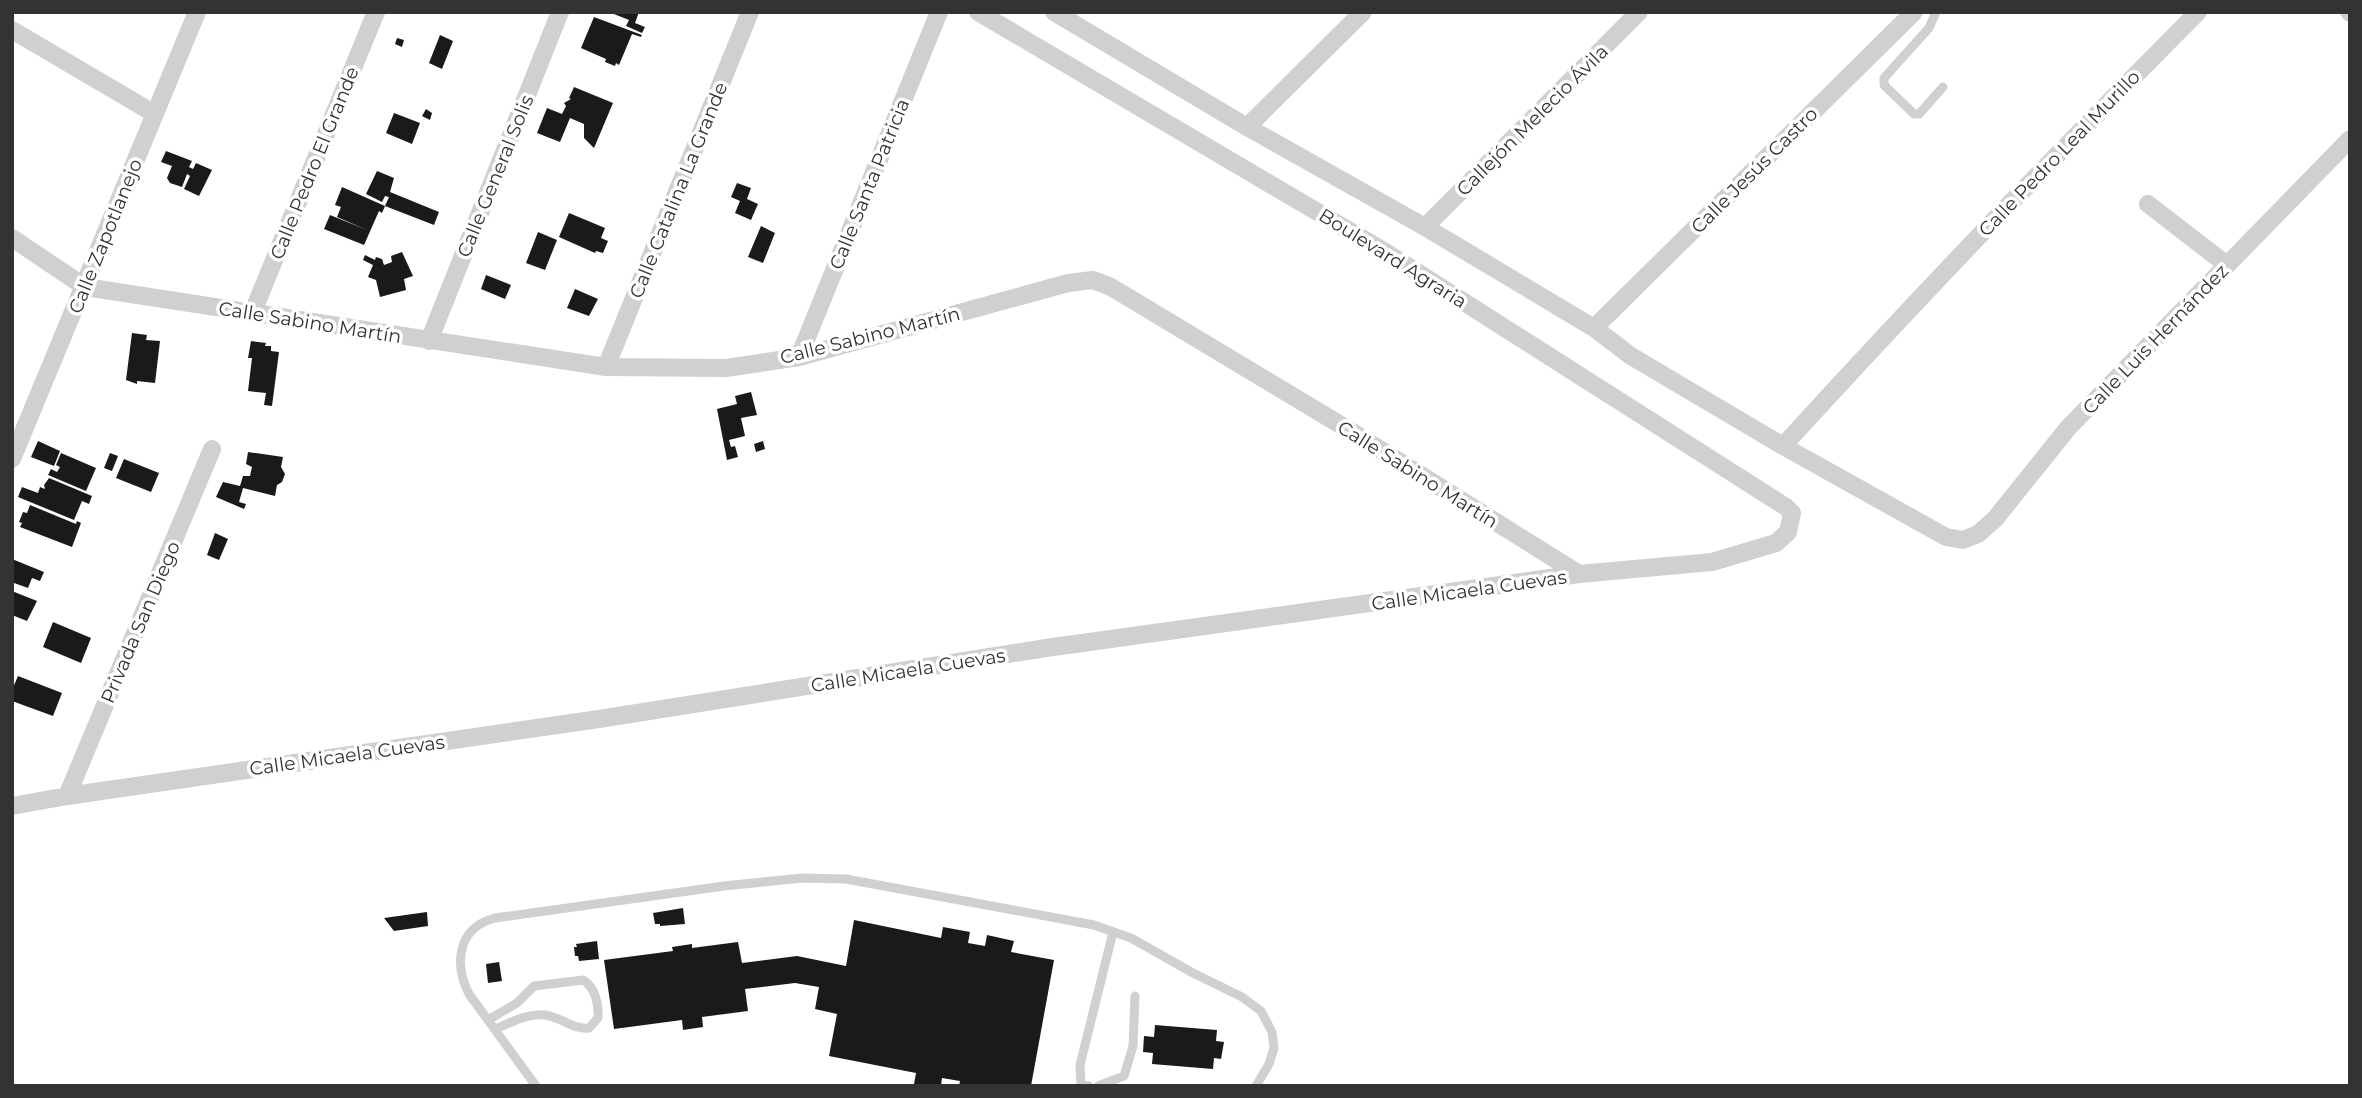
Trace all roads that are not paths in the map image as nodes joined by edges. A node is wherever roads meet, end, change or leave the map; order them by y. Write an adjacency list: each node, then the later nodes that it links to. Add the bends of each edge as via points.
1 (197, 12): 15 (street, Calle Zapotlanejo)
2 (376, 12): 23 (street, Calle Pedro El Grande)
3 (561, 12): 25 (street, Calle General Solis)
4 (750, 12): 27 (street, Calle Catalina La Grande)
5 (939, 12): 26 (street, Calle Santa Patricia)
6 (978, 12): 31 (street, Boulevard Agraria, via 1387,253 1786,506)
7 (1363, 12): 16 (street)
8 (1639, 12): 19 (street, Callejón Melecio Ávila)
9 (1914, 12): 24 (street, Calle Jesús Castro)
10 (1936, 12): 14 (lane, via 1929,28 1884,78 1884,85 1914,114)
11 (2198, 12): 28 (street, Calle Pedro Leal Murillo, via 1921,295)
12 (1057, 13): 16 (street)
13 (12, 30): 15 (street)
14 (1943, 87)
15 (155, 114): 22 (street, Calle Zapotlanejo)
16 (1247, 127): 19 (street)
17 (2350, 139): 21 (street, Calle Luis Hernández)
18 (2148, 204): 21 (street)
19 (1425, 227): 24 (street)
20 (12, 238): 22 (street, Calle Sabino Martín)
21 (2227, 265): 28 (street, Calle Luis Hernández, via 2068,428 1978,534 1963,540 1946,537)
22 (85, 287): 23 (street, Calle Sabino Martín); 30 (street, Calle Zapotlanejo)
23 (252, 314): 25 (street, Calle Sabino Martín)
24 (1594, 328): 28 (street, via 1631,356)
25 (429, 341): 27 (street, Calle Sabino Martín)
26 (799, 357): 27 (street, Calle Sabino Martín, via 726,368); 32 (street, Calle Sabino Martín, via 1093,280 1349,430)
27 (606, 367)
28 (1783, 446)
29 (212, 449): 33 (street, Privada San Diego)
30 (12, 459)
31 (1792, 522): 32 (street, Calle Micaela Cuevas, via 1776,543 1712,562)
32 (1579, 574): 33 (street, Calle Micaela Cuevas, via 1046,648)
33 (66, 796): 34 (street, Calle Micaela Cuevas)
34 (12, 806)
35 (1113, 932): 37 (lane, via 846,880 802,878 696,890 484,921 468,937 459,969 469,994); 40 (lane, via 1080,1065 1081,1084); 42 (lane, via 1219,984 1261,1011 1274,1048)
36 (1135, 996): 41 (lane, via 1133,1046 1124,1076)
37 (488, 1020): 38 (lane); 38 (lane, via 517,1003 534,986 583,980 593,991 598,1018 589,1028 544,1015)
38 (495, 1029): 39 (lane)
39 (536, 1086)
40 (1089, 1086)
41 (1098, 1086)
42 (1256, 1086)

